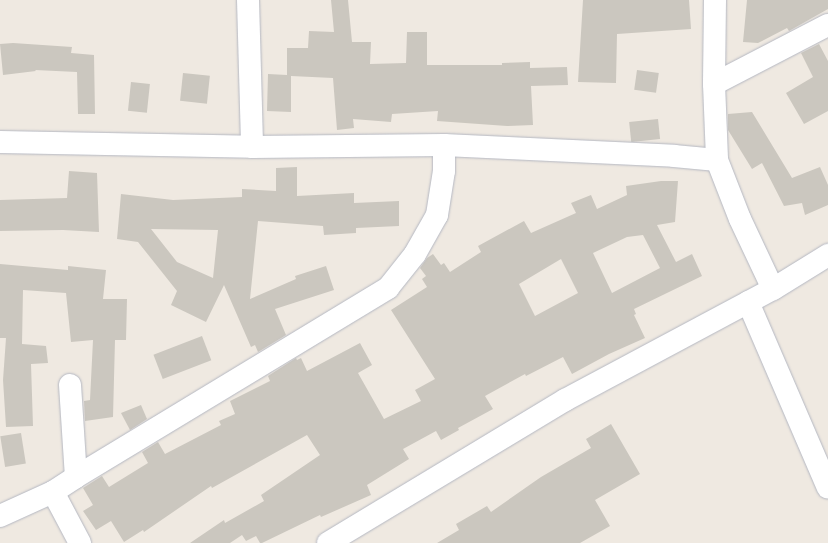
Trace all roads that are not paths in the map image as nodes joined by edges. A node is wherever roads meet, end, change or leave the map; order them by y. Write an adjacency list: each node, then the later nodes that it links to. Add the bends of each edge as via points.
1 (248, 0): 7 (street)
2 (715, 0): 4 (street)
3 (828, 26): 4 (street)
4 (714, 84): 8 (street)
5 (0, 142): 7 (street)
6 (444, 145): 7 (street); 8 (street); 13 (street, via 444,171 437,215 415,254 388,288)
7 (252, 147)
8 (716, 160): 10 (street)
9 (828, 255): 10 (street)
10 (773, 289): 11 (street)
11 (748, 302): 14 (street); 18 (street, via 565,400)
12 (70, 385): 13 (street)
13 (76, 477): 15 (street)
14 (827, 485)
15 (53, 492): 16 (street); 17 (street)
16 (0, 516)
17 (80, 543)
18 (328, 543)

